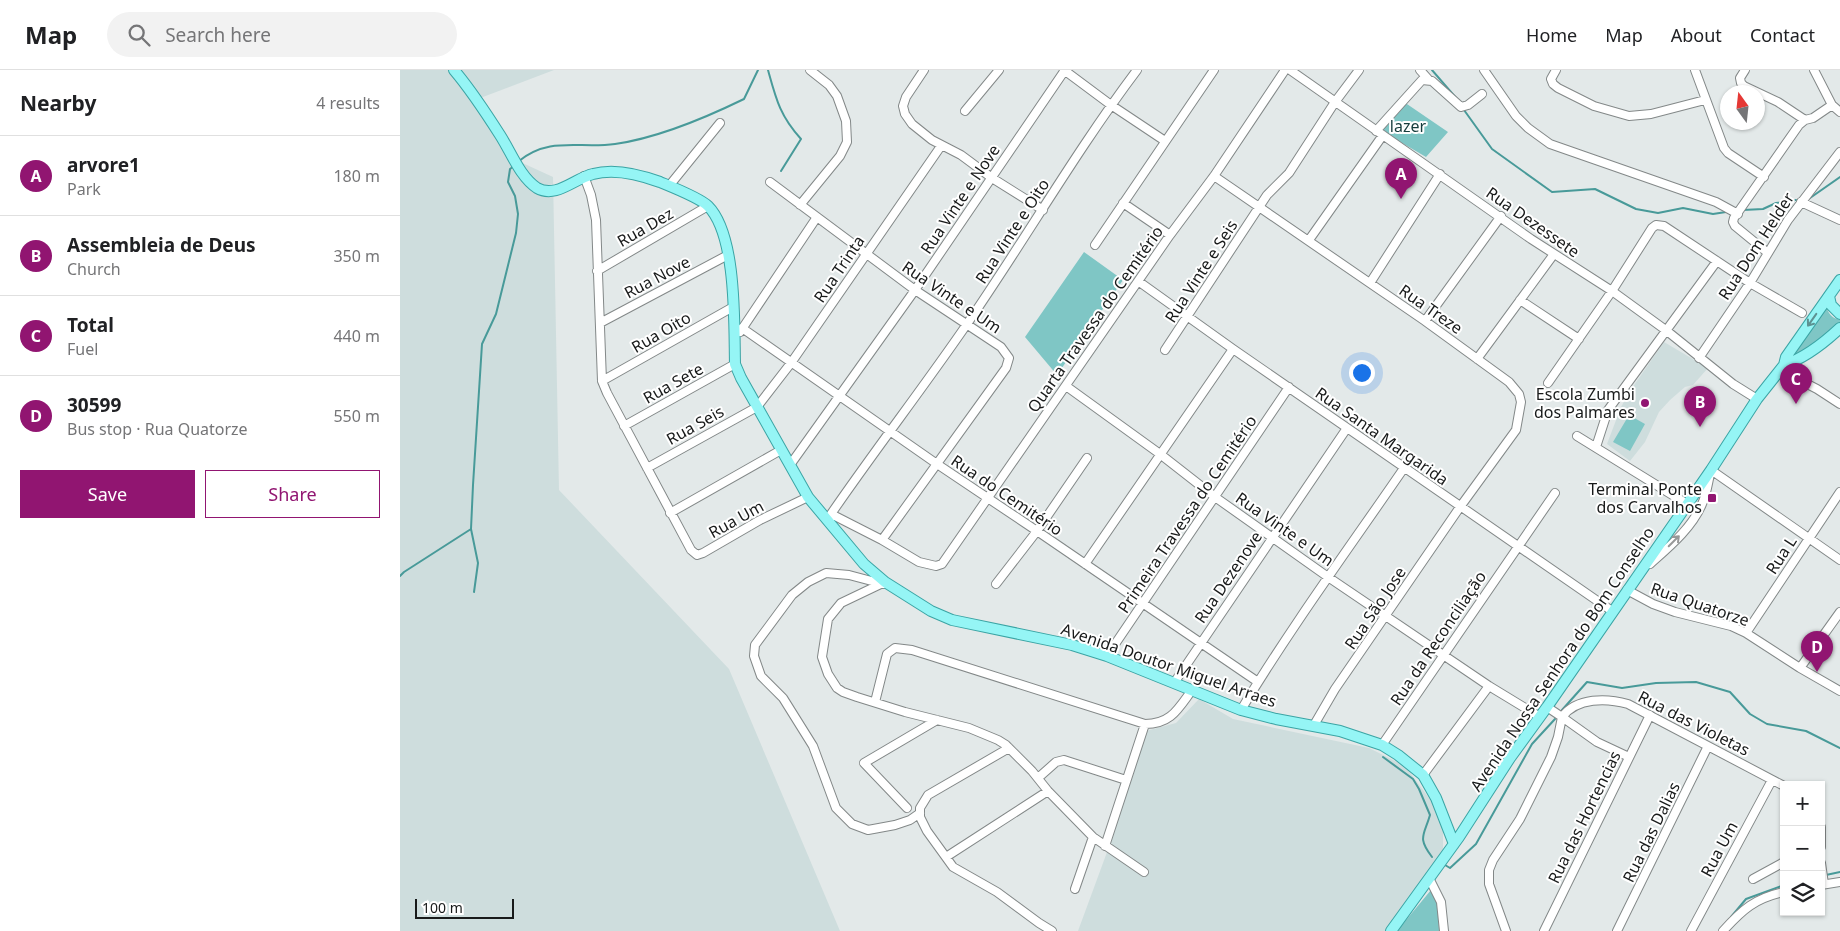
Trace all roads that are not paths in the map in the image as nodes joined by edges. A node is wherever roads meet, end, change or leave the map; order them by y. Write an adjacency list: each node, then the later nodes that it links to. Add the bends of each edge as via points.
1 (454, 70): 34 (main road, via 523,172 537,187 556,191)
2 (810, 70): 42 (street, via 837,96 846,121 847,142 840,156)
3 (924, 70): 31 (street, via 906,97 903,109 912,124)
4 (999, 70): 25 (street)
5 (1064, 70): 23 (street); 36 (street, Rua Vinte e Nove)
6 (1138, 70): 23 (street, Rua Vinte e Oito)
7 (1214, 70): 30 (street)
8 (1285, 70): 35 (street, Quarta Travessa do Cemitério)
9 (1290, 70): 18 (street, Rua Dezessete)
10 (1308, 70): 18 (street)
11 (1359, 70): 22 (street, Rua Vinte e Seis)
12 (1420, 70): 19 (street)
13 (1484, 70): 46 (street, via 1516,116 1550,144 1716,202)
14 (1556, 70): 21 (street, via 1551,79 1558,88 1594,106 1620,114 1639,116)
15 (1694, 70): 21 (street)
16 (1745, 70): 27 (street, via 1740,78 1741,84)
17 (1814, 70): 24 (street)
18 (1302, 79): 22 (street, Rua Dezessete)
19 (1428, 79): 20 (street, via 1463,107); 29 (street, via 1417,84)
20 (1482, 94)
21 (1706, 100): 37 (street, via 1728,153)
22 (1335, 102): 29 (street, Rua Dezessete); 44 (street, Rua Vinte e Seis, via 1289,173)
23 (1111, 105): 30 (street); 45 (street, Rua Vinte e Oito)
24 (1832, 106): 26 (street); 27 (street)
25 (965, 111)
26 (1840, 112)
27 (1805, 120): 37 (street, via 1793,132)
28 (720, 123): 39 (street)
29 (1380, 133): 33 (street, Rua Dezessete); 51 (street)
30 (1165, 141): 41 (street)
31 (941, 146): 36 (street); 55 (street, Rua Trinta)
32 (1840, 152): 40 (street, Rua Dom Helder)
33 (1440, 174): 47 (street, Rua Dezessete); 62 (street)
34 (584, 176): 39 (main road, via 600,172 619,173); 58 (street, via 596,220)
35 (1214, 176): 44 (street, Rua Treze); 50 (street, Quarta Travessa do Cemitério)
36 (992, 178): 45 (street); 63 (street, Rua Vinte e Nove)
37 (1764, 178): 46 (street)
38 (770, 182): 42 (street, Rua Vinte e Um)
39 (669, 186): 43 (main road)
40 (1801, 202): 49 (street); 53 (street, Rua Dom Helder)
41 (1123, 203): 50 (street); 52 (street)
42 (800, 205): 48 (street, Rua Vinte e Um)
43 (708, 206): 54 (main road, via 718,221); 58 (street, Rua Dez)
44 (1259, 207): 51 (street, Rua Treze); 70 (street, Rua Vinte e Seis)
45 (1043, 210): 73 (street, Rua Vinte e Oito)
46 (1738, 214): 53 (street, via 1733,222 1735,226)
47 (1501, 216): 56 (street, Rua Dezessete); 71 (street)
48 (817, 217): 55 (street, Rua Vinte e Um); 74 (street)
49 (1840, 220)
50 (1170, 235): 59 (street, Quarta Travessa do Cemitério)
51 (1309, 240): 62 (street, Rua Treze)
52 (1095, 244)
53 (1768, 253): 61 (street, Rua Dom Helder)
54 (728, 254): 67 (main road); 72 (street, Rua Nove)
55 (865, 254): 63 (street, Rua Vinte e Um); 83 (street, Rua Trinta)
56 (1554, 254): 64 (street, Rua Dezessete); 66 (street)
57 (1717, 261): 61 (street); 64 (street, via 1664,226 1656,225); 76 (street)
58 (597, 271): 72 (street)
59 (1138, 280): 70 (street, Rua Santa Margarida); 88 (street, Quarta Travessa do Cemitério)
60 (1840, 280): 65 (main road, Avenida Nossa Senhora do Bom Conselho)
61 (1750, 282): 68 (street); 81 (street, Rua Dom Helder)
62 (1370, 283): 71 (street, Rua Treze)
63 (915, 290): 73 (street, Rua Vinte e Um); 90 (street, Rua Vinte e Nove)
64 (1612, 291): 76 (street, Rua Dezessete); 78 (street)
65 (1829, 296): 69 (main road, via 1831,305); 85 (main road, Avenida Nossa Senhora do Bom Conselho, one-way to 85)
66 (1520, 300): 78 (street); 82 (street)
67 (733, 307): 77 (main road); 86 (street, Rua Oito)
68 (1802, 313)
69 (1840, 314)
70 (1187, 317): 79 (street, Rua Santa Margarida); 80 (street, Rua Vinte e Seis)
71 (1425, 320): 82 (street, Rua Treze)
72 (600, 323): 86 (street)
73 (967, 325): 96 (street, Rua Vinte e Oito); 102 (street, Rua Vinte e Um, via 1001,347 1009,362)
74 (742, 328): 77 (street); 83 (street, Rua do Cemitério)
75 (1840, 328): 85 (main road, via 1807,354)
76 (1667, 331): 81 (street, Rua Dezessete); 98 (street, via 1608,410)
77 (735, 338): 84 (main road)
78 (1579, 339): 87 (street)
79 (1233, 349): 89 (street, Rua Santa Margarida); 100 (street)
80 (1165, 350)
81 (1699, 358): 91 (street, Rua Dezessete)
82 (1477, 359): 113 (street, Rua Treze, via 1515,388 1521,402 1520,412 1516,430)
83 (792, 363): 90 (street, Rua do Cemitério); 93 (street, Rua Trinta)
84 (735, 364): 93 (main road, Avenida Doutor Miguel Arraes); 94 (street, Rua Sete)
85 (1782, 367): 91 (main road, Avenida Nossa Senhora do Bom Conselho); 92 (street)
86 (602, 382): 94 (street)
87 (1548, 383)
88 (1066, 386): 100 (street, Rua Vinte e Um); 111 (street, Quarta Travessa do Cemitério)
89 (1289, 387): 95 (street, Rua Santa Margarida); 110 (street, Primeira Travessa do Cemitério)
90 (840, 396): 96 (street, Rua do Cemitério); 103 (street, Rua Vinte e Nove)
91 (1757, 399): 106 (main road, Avenida Nossa Senhora do Bom Conselho)
92 (1840, 404)
93 (757, 407): 99 (main road, Avenida Doutor Miguel Arraes); 104 (street, Rua Seis)
94 (624, 426): 104 (street)
95 (1347, 428): 105 (street, Rua Santa Margarida); 118 (street, Rua Dezenove)
96 (890, 430): 102 (street, Rua do Cemitério); 115 (street, Rua Vinte e Oito)
97 (1577, 436): 98 (street)
98 (1596, 448): 112 (street)
99 (781, 450): 103 (main road, Avenida Doutor Miguel Arraes); 114 (street)
100 (1160, 454): 110 (street, Rua Vinte e Um); 123 (street)
101 (1087, 458): 117 (street)
102 (937, 464): 111 (street, Rua do Cemitério); 120 (street, Rua Vinte e Um)
103 (790, 465): 109 (main road, Avenida Doutor Miguel Arraes)
104 (647, 468): 114 (street)
105 (1404, 468): 113 (street, Rua Santa Margarida); 125 (street)
106 (1711, 470): 112 (main road, Avenida Nossa Senhora do Bom Conselho); 119 (street); 124 (street, one-way to 106, via 1680,536 1693,519 1702,504)
107 (1840, 492): 119 (street, Rua L)
108 (1555, 493): 121 (street, Rua da Reconciliação)
109 (808, 497): 114 (street, Rua Um, via 698,555); 116 (main road, Avenida Doutor Miguel Arraes)
110 (1215, 497): 118 (street, Rua Vinte e Um); 129 (street, Primeira Travessa do Cemitério)
111 (988, 499): 117 (street, Rua do Cemitério); 120 (street, Quarta Travessa do Cemitério, via 942,564 936,566 919,562)
112 (1687, 504): 124 (main road, Avenida Nossa Senhora do Bom Conselho)
113 (1460, 507): 121 (street, Rua Santa Margarida); 132 (street, Rua São Jose)
114 (670, 513)
115 (831, 514): 116 (street); 120 (street)
116 (832, 526): 126 (main road, Avenida Doutor Miguel Arraes)
117 (1037, 531): 123 (street, Rua do Cemitério); 127 (street)
118 (1272, 537): 125 (street, Rua Vinte e Um); 134 (street, Rua Dezenove)
119 (1809, 538): 122 (street); 133 (street, Rua L)
120 (882, 540)
121 (1517, 547): 130 (street, Rua Santa Margarida); 135 (street, Rua da Reconciliação)
122 (1840, 560)
123 (1085, 564): 129 (street, Rua do Cemitério)
124 (1638, 574): 128 (main road, Avenida Nossa Senhora do Bom Conselho)
125 (1328, 577): 132 (street, Rua Vinte e Um); 138 (street)
126 (884, 583): 136 (main road, Avenida Doutor Miguel Arraes, via 952,620 1054,640); 143 (street, via 835,608 826,628 822,657 837,688); 163 (street, via 826,573 808,582 792,595 755,645 754,656 761,676 783,698 813,746 836,808 852,824 868,830 895,825)
127 (996, 584)
128 (1627, 590): 130 (main road, Avenida Nossa Senhora do Bom Conselho); 133 (street, Rua Quatorze, via 1656,606)
129 (1142, 604): 134 (street, Rua do Cemitério); 136 (street, Primeira Travessa do Cemitério)
130 (1612, 611): 144 (main road, Avenida Nossa Senhora do Bom Conselho)
131 (1840, 612): 137 (street)
132 (1386, 616): 135 (street, Rua Vinte e Um); 151 (street, Rua São Jose)
133 (1746, 633): 137 (street, Rua Quatorze)
134 (1200, 643): 138 (street, Rua do Cemitério); 139 (street, Rua Dezenove)
135 (1443, 654): 140 (street, Rua Vinte e Um); 152 (street, Rua da Reconciliação)
136 (1107, 656): 139 (main road, Avenida Doutor Miguel Arraes)
137 (1800, 668): 142 (street, Rua Quatorze)
138 (1258, 682): 145 (street)
139 (1174, 683): 141 (main road, Avenida Doutor Miguel Arraes)
140 (1489, 686): 147 (street, Rua Vinte e Um); 156 (street)
141 (1192, 690): 145 (main road, Avenida Doutor Miguel Arraes); 150 (street, via 1168,719 1157,724)
142 (1840, 690)
143 (875, 702): 149 (street); 150 (street, via 887,654 895,648 912,650)
144 (1547, 707): 147 (main road, Avenida Nossa Senhora do Bom Conselho); 148 (street)
145 (1241, 710): 151 (main road, Avenida Doutor Miguel Arraes)
146 (1650, 715): 148 (street, Rua das Violetas, via 1628,704 1607,700 1573,707); 153 (street, Rua das Violetas); 155 (street, Rua das Hortencias)
147 (1540, 717): 165 (main road, Avenida Nossa Senhora do Bom Conselho)
148 (1562, 717): 155 (street, via 1597,742); 180 (street, via 1551,757 1520,819 1489,870 1490,884)
149 (937, 720): 154 (street, via 982,732); 162 (street, via 864,763)
150 (1145, 724): 158 (street)
151 (1314, 725): 152 (main road, Avenida Doutor Miguel Arraes, via 1340,730)
152 (1382, 745): 156 (main road, Avenida Doutor Miguel Arraes)
153 (1708, 746): 159 (street, Rua das Violetas); 182 (street, Rua das Dalias)
154 (1009, 748): 157 (street); 163 (street, via 928,795)
155 (1629, 756): 181 (street, Rua das Hortencias)
156 (1422, 774): 165 (main road, Avenida Doutor Miguel Arraes, via 1436,798)
157 (1038, 778): 158 (street, via 1056,762 1064,760); 161 (street)
158 (1126, 780): 166 (street)
159 (1772, 780): 160 (street, Rua das Violetas); 183 (street, Rua Um)
160 (1780, 784)
161 (1048, 791): 164 (street); 167 (street)
162 (908, 808)
163 (920, 813): 167 (street, via 923,823)
164 (1093, 837): 166 (street); 174 (street)
165 (1454, 844): 170 (main road, Avenida Nossa Senhora do Bom Conselho)
166 (1105, 846): 169 (street)
167 (946, 857): 177 (street, via 953,867 998,892)
168 (1780, 864): 171 (street)
169 (1144, 872)
170 (1429, 878): 178 (main road, Avenida Nossa Senhora do Bom Conselho); 179 (street, via 1441,902)
171 (1753, 879)
172 (1840, 882): 173 (street)
173 (1825, 884)
174 (1075, 889)
175 (1780, 893): 176 (street, via 1752,903)
176 (1726, 928)
177 (1052, 931)
178 (1391, 931)
179 (1444, 931)
180 (1506, 931)
181 (1544, 931)
182 (1617, 931)
183 (1691, 931)

